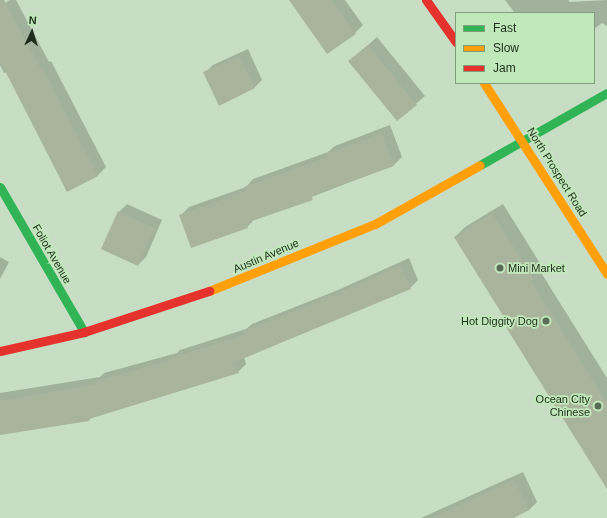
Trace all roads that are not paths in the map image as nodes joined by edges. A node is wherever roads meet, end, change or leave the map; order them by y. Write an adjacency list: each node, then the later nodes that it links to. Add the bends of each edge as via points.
1 (426, 0): 2 (street)
2 (455, 41)
3 (485, 84): 5 (street, North Prospect Road)
4 (607, 93): 5 (street, Austin Avenue)
5 (523, 141): 7 (street, North Prospect Road); 8 (street, Austin Avenue, via 375,224 228,285)
6 (0, 187): 8 (street, Foliot Avenue)
7 (607, 274)
8 (84, 332): 9 (street, Austin Avenue)
9 (0, 351)

